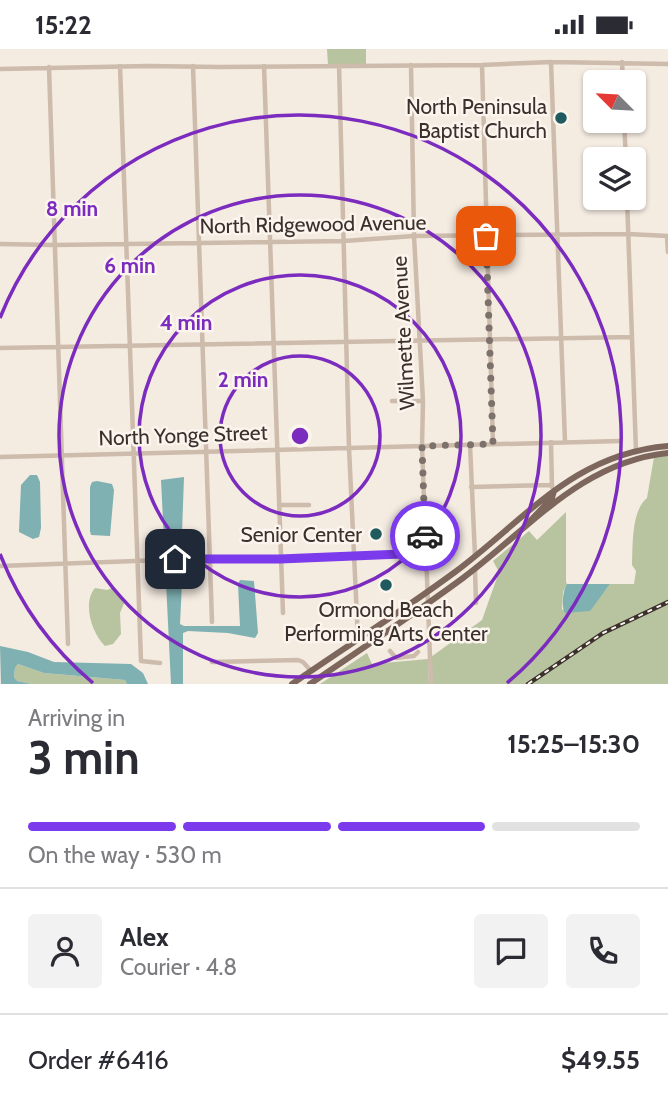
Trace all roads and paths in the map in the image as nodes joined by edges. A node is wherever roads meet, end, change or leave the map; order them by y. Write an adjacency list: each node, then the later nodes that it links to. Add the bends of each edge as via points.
1 (551, 62): 2 (street); 6 (street); 14 (street)
2 (622, 62): 3 (street); 12 (street)
3 (668, 64)
4 (340, 65): 5 (street); 10 (street); 20 (street)
5 (411, 65): 6 (street); 16 (street, Wilmette Avenue)
6 (482, 65): 17 (street)
7 (120, 66): 8 (street); 9 (street); 23 (street)
8 (193, 66): 10 (street); 21 (street)
9 (49, 67): 11 (street); 24 (street)
10 (264, 67): 19 (street)
11 (0, 69)
12 (622, 70)
13 (627, 210): 15 (street)
14 (557, 234): 15 (street, North Ridgewood Avenue); 17 (street, North Ridgewood Avenue); 28 (street)
15 (628, 234): 18 (street, North Ridgewood Avenue); 26 (street)
16 (414, 236): 17 (street, North Ridgewood Avenue); 20 (street, North Ridgewood Avenue); 29 (street, Wilmette Avenue)
17 (486, 236): 27 (street)
18 (668, 236): 25 (street)
19 (271, 241): 20 (street, North Ridgewood Avenue); 21 (street, North Ridgewood Avenue); 32 (street)
20 (344, 241): 30 (street)
21 (198, 242): 23 (street, North Ridgewood Avenue); 31 (street)
22 (0, 244): 24 (street, North Ridgewood Avenue)
23 (127, 244): 24 (street, North Ridgewood Avenue); 33 (street)
24 (54, 245): 34 (street)
25 (668, 252)
26 (632, 337): 28 (street); 50 (street)
27 (489, 338): 28 (street); 29 (street); 41 (street)
28 (561, 338): 40 (street)
29 (418, 339): 30 (street); 37 (street, Wilmette Avenue)
30 (347, 343): 32 (street); 45 (street)
31 (202, 344): 32 (street); 33 (street); 47 (street)
32 (274, 344): 46 (street)
33 (130, 346): 34 (street); 49 (street)
34 (58, 347): 35 (street); 51 (street)
35 (0, 348)
36 (392, 401): 37 (street)
37 (423, 401): 43 (street, Wilmette Avenue)
38 (620, 441): 40 (street, North Yonge Street)
39 (551, 442): 40 (street, North Yonge Street); 41 (street, North Yonge Street); 55 (street)
40 (565, 442)
41 (493, 444): 42 (street, North Yonge Street)
42 (470, 445): 43 (street, North Yonge Street); 54 (street)
43 (422, 446): 45 (street, North Yonge Street); 61 (street, Wilmette Avenue)
44 (668, 446): 50 (main road)
45 (349, 448): 46 (street, North Yonge Street); 62 (street)
46 (277, 450): 47 (street, North Yonge Street); 57 (street)
47 (205, 452): 49 (street, North Yonge Street); 65 (street)
48 (668, 453): 50 (main road)
49 (134, 454): 51 (street, North Yonge Street); 67 (street)
50 (637, 454): 53 (main road, via 608,459); 56 (main road, via 595,474)
51 (62, 456): 52 (street, North Yonge Street); 69 (street)
52 (0, 457)
53 (572, 477): 55 (main road); 56 (main road, via 560,489)
54 (471, 487): 55 (street); 63 (street)
55 (552, 488): 59 (main road, via 552,498); 60 (main road)
56 (560, 499): 59 (main road)
57 (279, 505): 58 (street); 66 (street)
58 (309, 505)
59 (523, 531): 71 (main road)
60 (485, 549): 63 (main road); 71 (main road)
61 (426, 553): 62 (street); 73 (street, Wilmette Avenue)
62 (353, 555): 66 (street); 78 (street)
63 (475, 557): 72 (main road); 73 (main road)
64 (175, 559): 65 (street)
65 (209, 559): 66 (street); 77 (street)
66 (280, 559): 76 (street)
67 (137, 560): 68 (street); 69 (street); 84 (street, via 141,661)
68 (162, 560)
69 (65, 564): 70 (street); 79 (street)
70 (0, 566)
71 (475, 570): 72 (main road); 74 (street)
72 (463, 578): 75 (main road)
73 (427, 592): 75 (street, Wilmette Avenue); 78 (main road)
74 (475, 603)
75 (428, 604): 82 (main road); 88 (street, Wilmette Avenue)
76 (283, 613)
77 (212, 622)
78 (358, 639): 82 (main road); 85 (main road)
79 (68, 644)
80 (390, 651): 81 (street, via 396,658)
81 (418, 652)
82 (352, 656): 87 (main road)
83 (212, 662): 85 (street, via 298,660)
84 (160, 663)
85 (311, 671): 86 (main road)
86 (292, 684)
87 (310, 684)
88 (431, 684)

